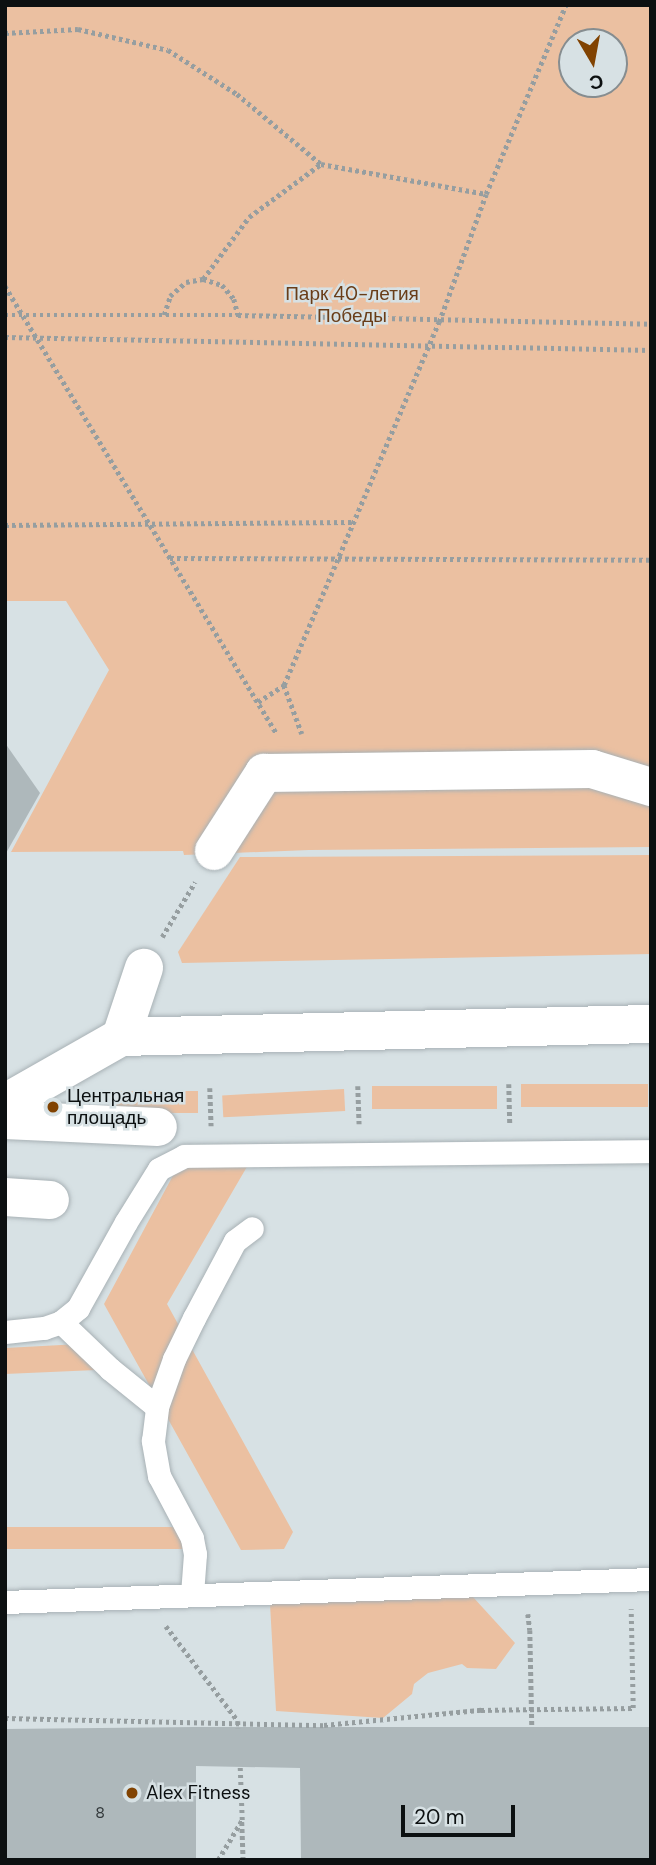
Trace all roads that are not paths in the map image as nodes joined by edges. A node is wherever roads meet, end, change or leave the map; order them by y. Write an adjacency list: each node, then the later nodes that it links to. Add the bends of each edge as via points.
1 (651, 787): 2 (street, via 592,769 296,756 264,773)
2 (214, 851)
3 (144, 968): 5 (street)
4 (651, 1024): 5 (street)
5 (121, 1037): 6 (street)
6 (5, 1103)
7 (5, 1120): 8 (street)
8 (158, 1127)
9 (651, 1151): 13 (lane, via 184,1156 159,1169 78,1308)
10 (5, 1197): 11 (street)
11 (50, 1200)
12 (252, 1228): 15 (lane, via 235,1241 200,1307 174,1359)
13 (61, 1322): 14 (lane); 15 (lane)
14 (5, 1332)
15 (158, 1407): 17 (lane, via 153,1441 159,1476 192,1538)
16 (641, 1579): 17 (lane)
17 (192, 1594): 18 (lane)
18 (5, 1602)

